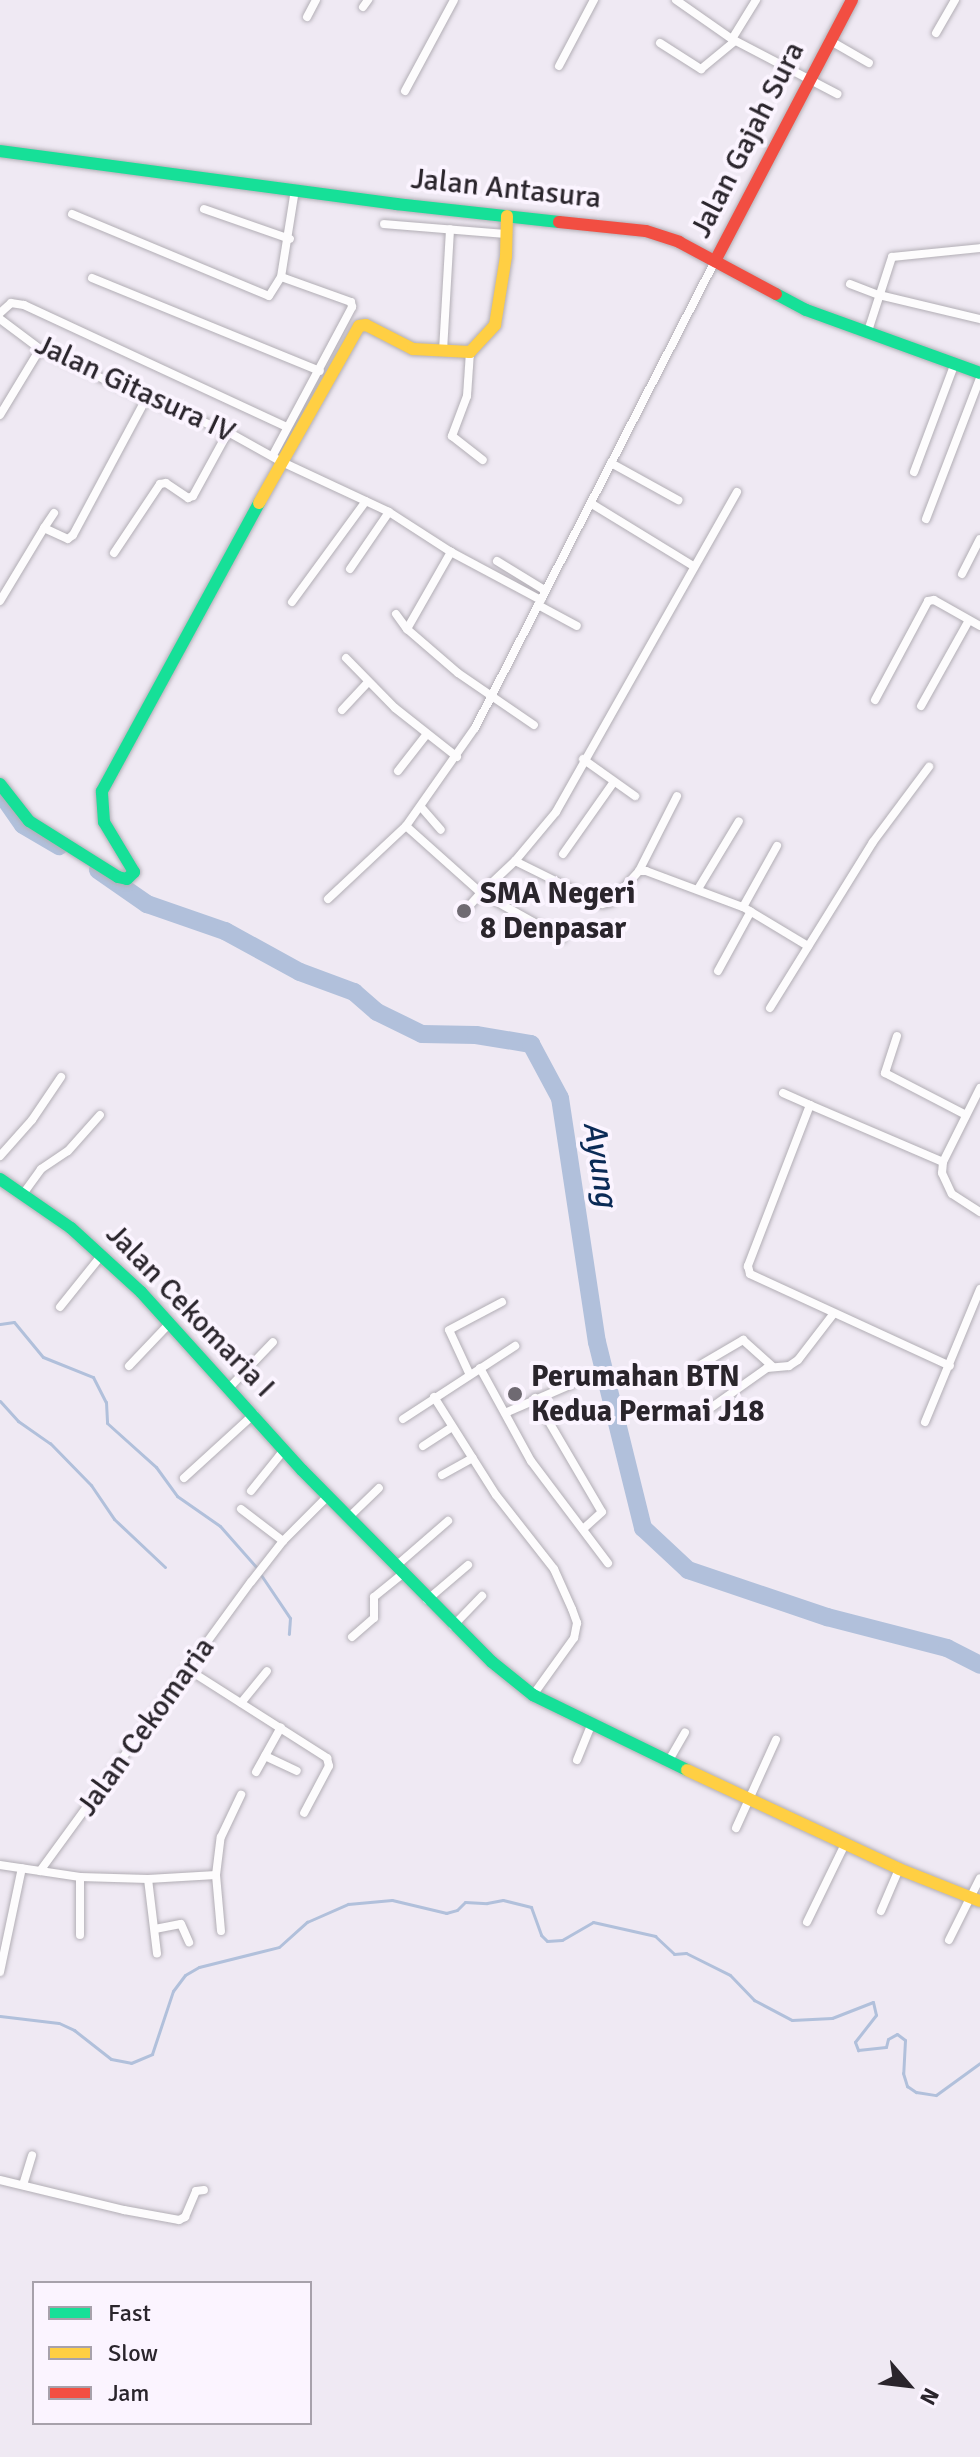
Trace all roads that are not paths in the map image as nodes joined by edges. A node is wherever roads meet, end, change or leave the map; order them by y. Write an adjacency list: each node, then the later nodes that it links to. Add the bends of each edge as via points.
1 (316, 0): 8 (street)
2 (454, 0): 16 (street)
3 (594, 0): 14 (street)
4 (676, 0): 10 (street)
5 (756, 0): 10 (street)
6 (852, 0): 11 (street, Jalan Gajah Sura)
7 (955, 0): 9 (street)
8 (307, 17)
9 (936, 33)
10 (734, 40): 12 (street, via 701,69); 15 (street)
11 (829, 40): 13 (street); 15 (street, Jalan Gajah Sura)
12 (660, 43)
13 (869, 63)
14 (559, 66)
15 (809, 79): 17 (street); 28 (street, Jalan Gajah Sura)
16 (405, 91)
17 (837, 94)
18 (0, 151): 19 (street, Jalan Antasura)
19 (295, 190): 22 (street, Jalan Antasura); 26 (street)
20 (204, 209): 26 (street)
21 (72, 214): 29 (street, via 269,296)
22 (507, 216): 25 (street); 28 (street, Jalan Antasura, via 646,231)
23 (384, 224): 24 (street)
24 (450, 229): 25 (street); 37 (street)
25 (505, 234): 38 (street, via 495,325)
26 (290, 239): 29 (street)
27 (980, 248): 32 (street, via 897,254 888,260)
28 (715, 261): 35 (street, Jalan Antasura, via 781,300); 48 (street)
29 (281, 277): 40 (street, via 351,302)
30 (92, 278): 40 (street)
31 (850, 284): 32 (street)
32 (879, 295): 34 (street); 35 (street)
33 (0, 316): 36 (street, Jalan Gitasura IV); 44 (street, via 11,303 24,305)
34 (980, 319)
35 (868, 331): 39 (street, Jalan Antasura)
36 (40, 349): 42 (street, Jalan Gitasura IV); 43 (street)
37 (443, 351): 38 (street); 46 (street, via 413,349 359,326)
38 (470, 352): 47 (street, via 467,396 452,436)
39 (955, 363): 41 (street, Jalan Antasura); 49 (street)
40 (320, 371): 44 (street)
41 (980, 375): 56 (street)
42 (146, 399): 45 (street, Jalan Gitasura IV); 57 (street, via 73,535 68,539)
43 (0, 415)
44 (287, 427): 46 (street)
45 (228, 432): 46 (street, Jalan Gitasura IV); 60 (street, via 193,496 160,484)
46 (278, 459): 52 (street, Jalan Gitasura IV); 87 (street, via 102,791 104,822 134,872 127,879 118,877 29,821)
47 (483, 460)
48 (611, 463): 51 (street); 53 (street)
49 (914, 472)
50 (737, 492): 62 (street)
51 (678, 500)
52 (366, 501): 54 (street, Jalan Gitasura IV); 67 (street)
53 (592, 504): 62 (street); 65 (street)
54 (389, 512): 59 (street, Jalan Gitasura IV); 63 (street)
55 (54, 513): 57 (street)
56 (926, 519)
57 (44, 528): 66 (street)
58 (980, 539): 64 (street)
59 (451, 552): 68 (street, Jalan Gitasura IV); 73 (street)
60 (114, 553)
61 (497, 561): 65 (street)
62 (693, 566): 83 (street)
63 (350, 569)
64 (962, 574)
65 (546, 591): 68 (street)
66 (0, 601)
67 (292, 602)
68 (539, 602): 71 (street, Jalan Gitasura IV); 76 (street)
69 (396, 614): 73 (street)
70 (969, 620): 72 (street); 77 (street, via 928,601); 78 (street)
71 (577, 626)
72 (980, 626)
73 (407, 629): 76 (street)
74 (346, 658): 75 (street)
75 (368, 682): 79 (street); 81 (street)
76 (490, 697): 80 (street); 82 (street)
77 (875, 700)
78 (921, 706)
79 (342, 710)
80 (534, 725)
81 (426, 735): 82 (street); 85 (street)
82 (457, 757): 90 (street)
83 (583, 759): 86 (street); 96 (street, via 556,812)
84 (929, 767): 104 (street, via 873,842)
85 (398, 771)
86 (613, 783): 88 (street); 95 (street)
87 (0, 784)
88 (635, 796)
89 (677, 796): 97 (street)
90 (421, 807): 92 (street); 93 (street)
91 (739, 821): 98 (street)
92 (406, 826): 99 (street); 100 (street)
93 (441, 830)
94 (777, 846): 101 (street)
95 (563, 854)
96 (515, 861): 97 (street, via 602,904 611,902); 99 (street)
97 (639, 871): 98 (street)
98 (698, 889): 101 (street)
99 (481, 893): 102 (street); 103 (street)
100 (328, 899)
101 (747, 909): 104 (street); 105 (street)
102 (461, 915)
103 (562, 938)
104 (808, 946): 106 (street)
105 (718, 971)
106 (770, 1008)
107 (897, 1036): 113 (street, via 886,1074)
108 (61, 1077): 114 (street)
109 (980, 1088): 113 (street)
110 (783, 1093): 111 (street)
111 (810, 1105): 115 (street); 123 (street, via 748,1266 750,1274)
112 (100, 1115): 117 (street, via 68,1151 41,1169)
113 (966, 1115): 115 (street)
114 (0, 1156)
115 (943, 1162): 118 (street, via 943,1181 952,1194)
116 (0, 1179): 117 (street, Jalan Cekomaria I)
117 (23, 1194): 119 (street, Jalan Cekomaria I)
118 (980, 1212)
119 (101, 1256): 122 (street); 124 (street, Jalan Cekomaria I)
120 (980, 1289): 130 (street)
121 (502, 1302): 132 (street, via 449,1330)
122 (60, 1307)
123 (834, 1313): 129 (street, via 798,1360); 130 (street)
124 (170, 1323): 128 (street); 134 (street, Jalan Cekomaria I)
125 (273, 1342): 134 (street)
126 (515, 1346): 131 (street)
127 (702, 1364): 129 (street, via 743,1340)
128 (129, 1366)
129 (772, 1366): 137 (street)
130 (950, 1366): 141 (street)
131 (480, 1368): 132 (street); 138 (street)
132 (469, 1373): 135 (street)
133 (572, 1384): 136 (street)
134 (230, 1387): 139 (street, Jalan Cekomaria I)
135 (434, 1397): 140 (street); 142 (street)
136 (535, 1398): 138 (street); 154 (street, via 602,1512)
137 (712, 1407)
138 (505, 1413): 154 (street, via 531,1461)
139 (255, 1414): 144 (street, Jalan Cekomaria I); 147 (street)
140 (403, 1419)
141 (925, 1422)
142 (452, 1427): 143 (street); 145 (street)
143 (423, 1446)
144 (284, 1450): 149 (street); 150 (street, Jalan Cekomaria I)
145 (473, 1458): 146 (street); 165 (street, via 554,1569 577,1623 565,1654)
146 (442, 1475)
147 (184, 1478)
148 (379, 1488): 152 (street)
149 (251, 1491)
150 (327, 1497): 152 (street, Jalan Cekomaria I); 155 (street, Jalan Cekomaria)
151 (241, 1509): 155 (street)
152 (348, 1518): 158 (street, Jalan Cekomaria I)
153 (448, 1521): 158 (street)
154 (583, 1529): 156 (street)
155 (283, 1541): 163 (street, Jalan Cekomaria)
156 (608, 1563)
157 (468, 1565): 160 (street)
158 (400, 1570): 160 (street, Jalan Cekomaria I); 162 (street, via 374,1597 374,1618)
159 (482, 1596): 161 (street)
160 (427, 1600): 161 (street, Jalan Cekomaria I)
161 (453, 1626): 165 (street, Jalan Cekomaria I)
162 (352, 1637)
163 (189, 1670): 166 (street); 184 (street, Jalan Cekomaria)
164 (267, 1671): 166 (street)
165 (533, 1695): 167 (street, Jalan Cekomaria I)
166 (241, 1703): 168 (street)
167 (591, 1726): 172 (street); 173 (street, Jalan Cekomaria I)
168 (281, 1727): 171 (street); 178 (street, via 329,1760)
169 (685, 1732): 173 (street)
170 (776, 1740): 177 (street)
171 (265, 1756): 174 (street); 175 (street)
172 (577, 1760)
173 (668, 1762): 177 (street, Jalan Cekomaria I)
174 (297, 1771)
175 (256, 1772)
176 (241, 1795): 185 (street, via 221,1837)
177 (750, 1797): 179 (street); 180 (street, Jalan Cekomaria I)
178 (304, 1813)
179 (736, 1828)
180 (845, 1844): 183 (street, Jalan Cekomaria I); 191 (street)
181 (0, 1865): 182 (street)
182 (22, 1868): 184 (street); 198 (street)
183 (899, 1869): 189 (street, Jalan Cekomaria I); 190 (street)
184 (40, 1871): 186 (street)
185 (216, 1875): 188 (street); 193 (street)
186 (80, 1877): 188 (street); 194 (street)
187 (980, 1878): 189 (street)
188 (148, 1879): 192 (street)
189 (975, 1899): 195 (street)
190 (881, 1911)
191 (807, 1922)
192 (155, 1929): 196 (street, via 181,1924); 197 (street)
193 (221, 1931)
194 (80, 1935)
195 (949, 1940)
196 (189, 1942)
197 (157, 1953)
198 (0, 1972)
199 (32, 2155): 201 (street)
200 (0, 2180): 201 (street)
201 (23, 2185): 202 (street, via 179,2220 196,2191)
202 (204, 2190)

